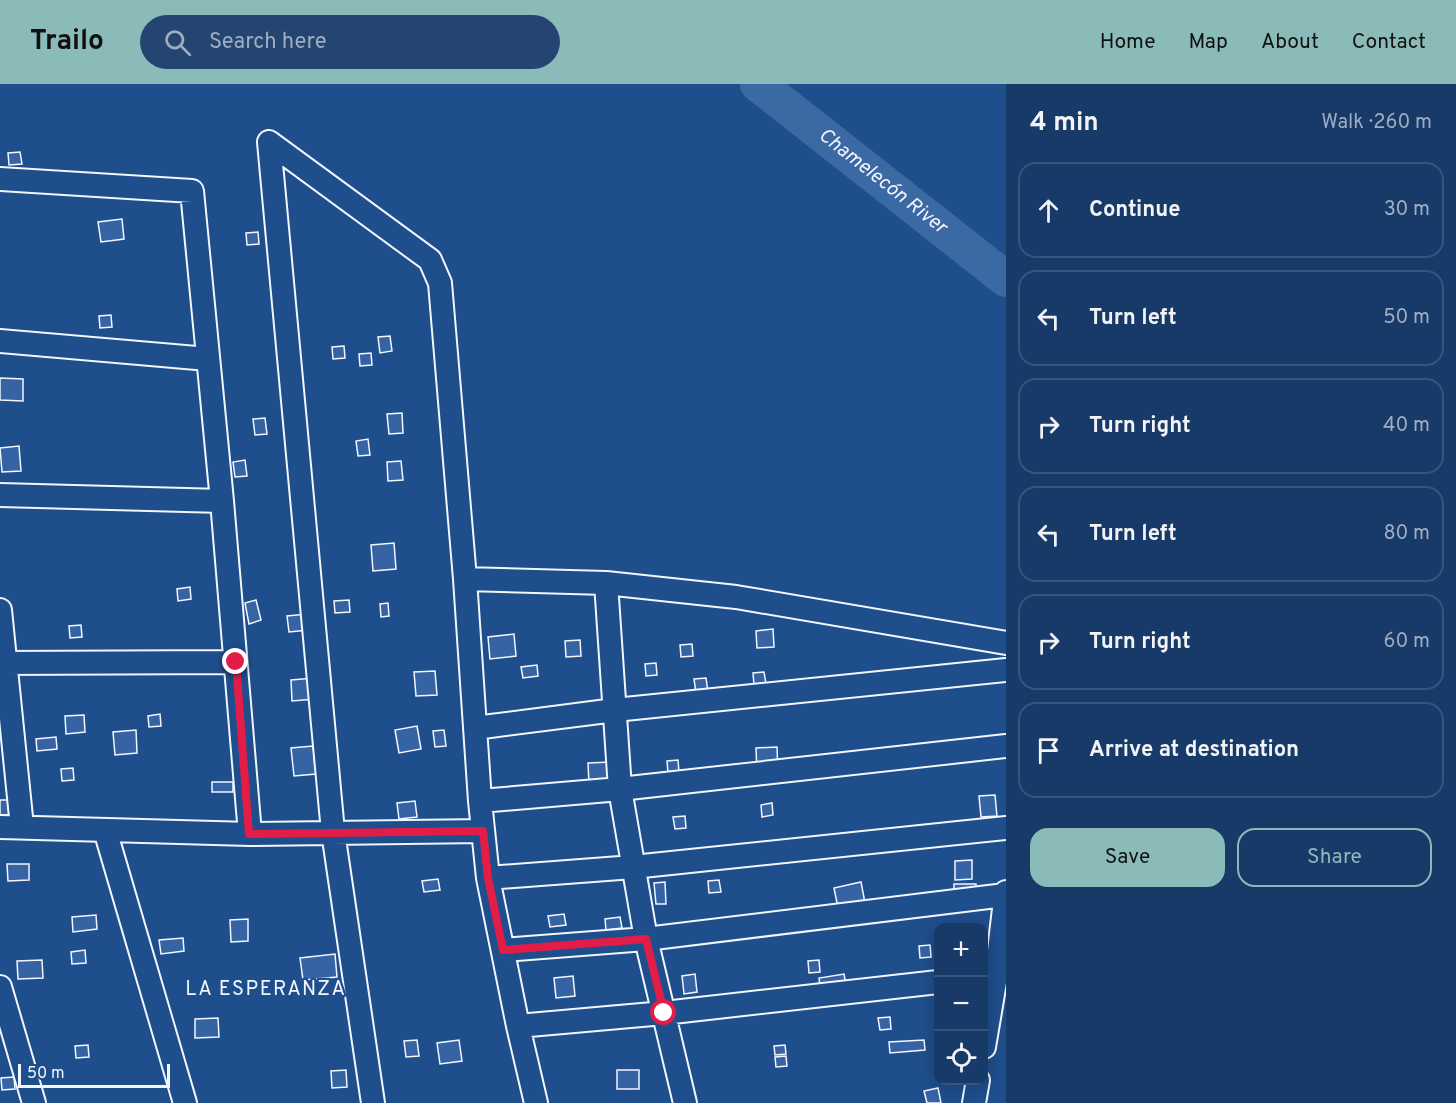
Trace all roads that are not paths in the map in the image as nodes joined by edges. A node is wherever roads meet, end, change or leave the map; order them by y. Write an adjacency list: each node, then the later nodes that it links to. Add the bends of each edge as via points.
1 (0, 179): 3 (street, via 192,191)
2 (0, 341): 3 (street)
3 (208, 359): 5 (street)
4 (0, 495): 5 (street)
5 (222, 501): 10 (street)
6 (465, 579): 7 (street); 14 (street); 22 (street, via 440,283 430,260 269,142)
7 (606, 583): 9 (street, via 736,597); 13 (street)
8 (0, 610): 11 (street)
9 (1006, 643)
10 (236, 662): 11 (street); 23 (street)
11 (3, 663): 18 (street)
12 (1006, 670): 13 (street)
13 (615, 710): 14 (street); 16 (street)
14 (475, 728): 17 (street)
15 (1006, 746): 16 (street)
16 (620, 789): 17 (street); 24 (street)
17 (480, 801): 21 (street)
18 (11, 827): 20 (street)
19 (1006, 828): 24 (street)
20 (105, 830): 23 (street); 37 (street)
21 (483, 831): 22 (street); 25 (street)
22 (333, 832): 23 (street); 38 (street)
23 (249, 834)
24 (633, 867): 25 (street); 27 (street)
25 (488, 878): 28 (street)
26 (1006, 894): 27 (street); 29 (street)
27 (646, 939): 28 (street); 32 (street)
28 (503, 950): 33 (street)
29 (990, 976): 34 (street)
30 (934, 983): 32 (street)
31 (0, 987): 36 (street)
32 (664, 1013): 33 (street); 40 (street)
33 (518, 1026): 39 (street)
34 (985, 1031)
35 (977, 1085): 41 (street)
36 (34, 1103)
37 (185, 1103)
38 (373, 1103)
39 (536, 1103)
40 (685, 1103)
41 (974, 1103)

